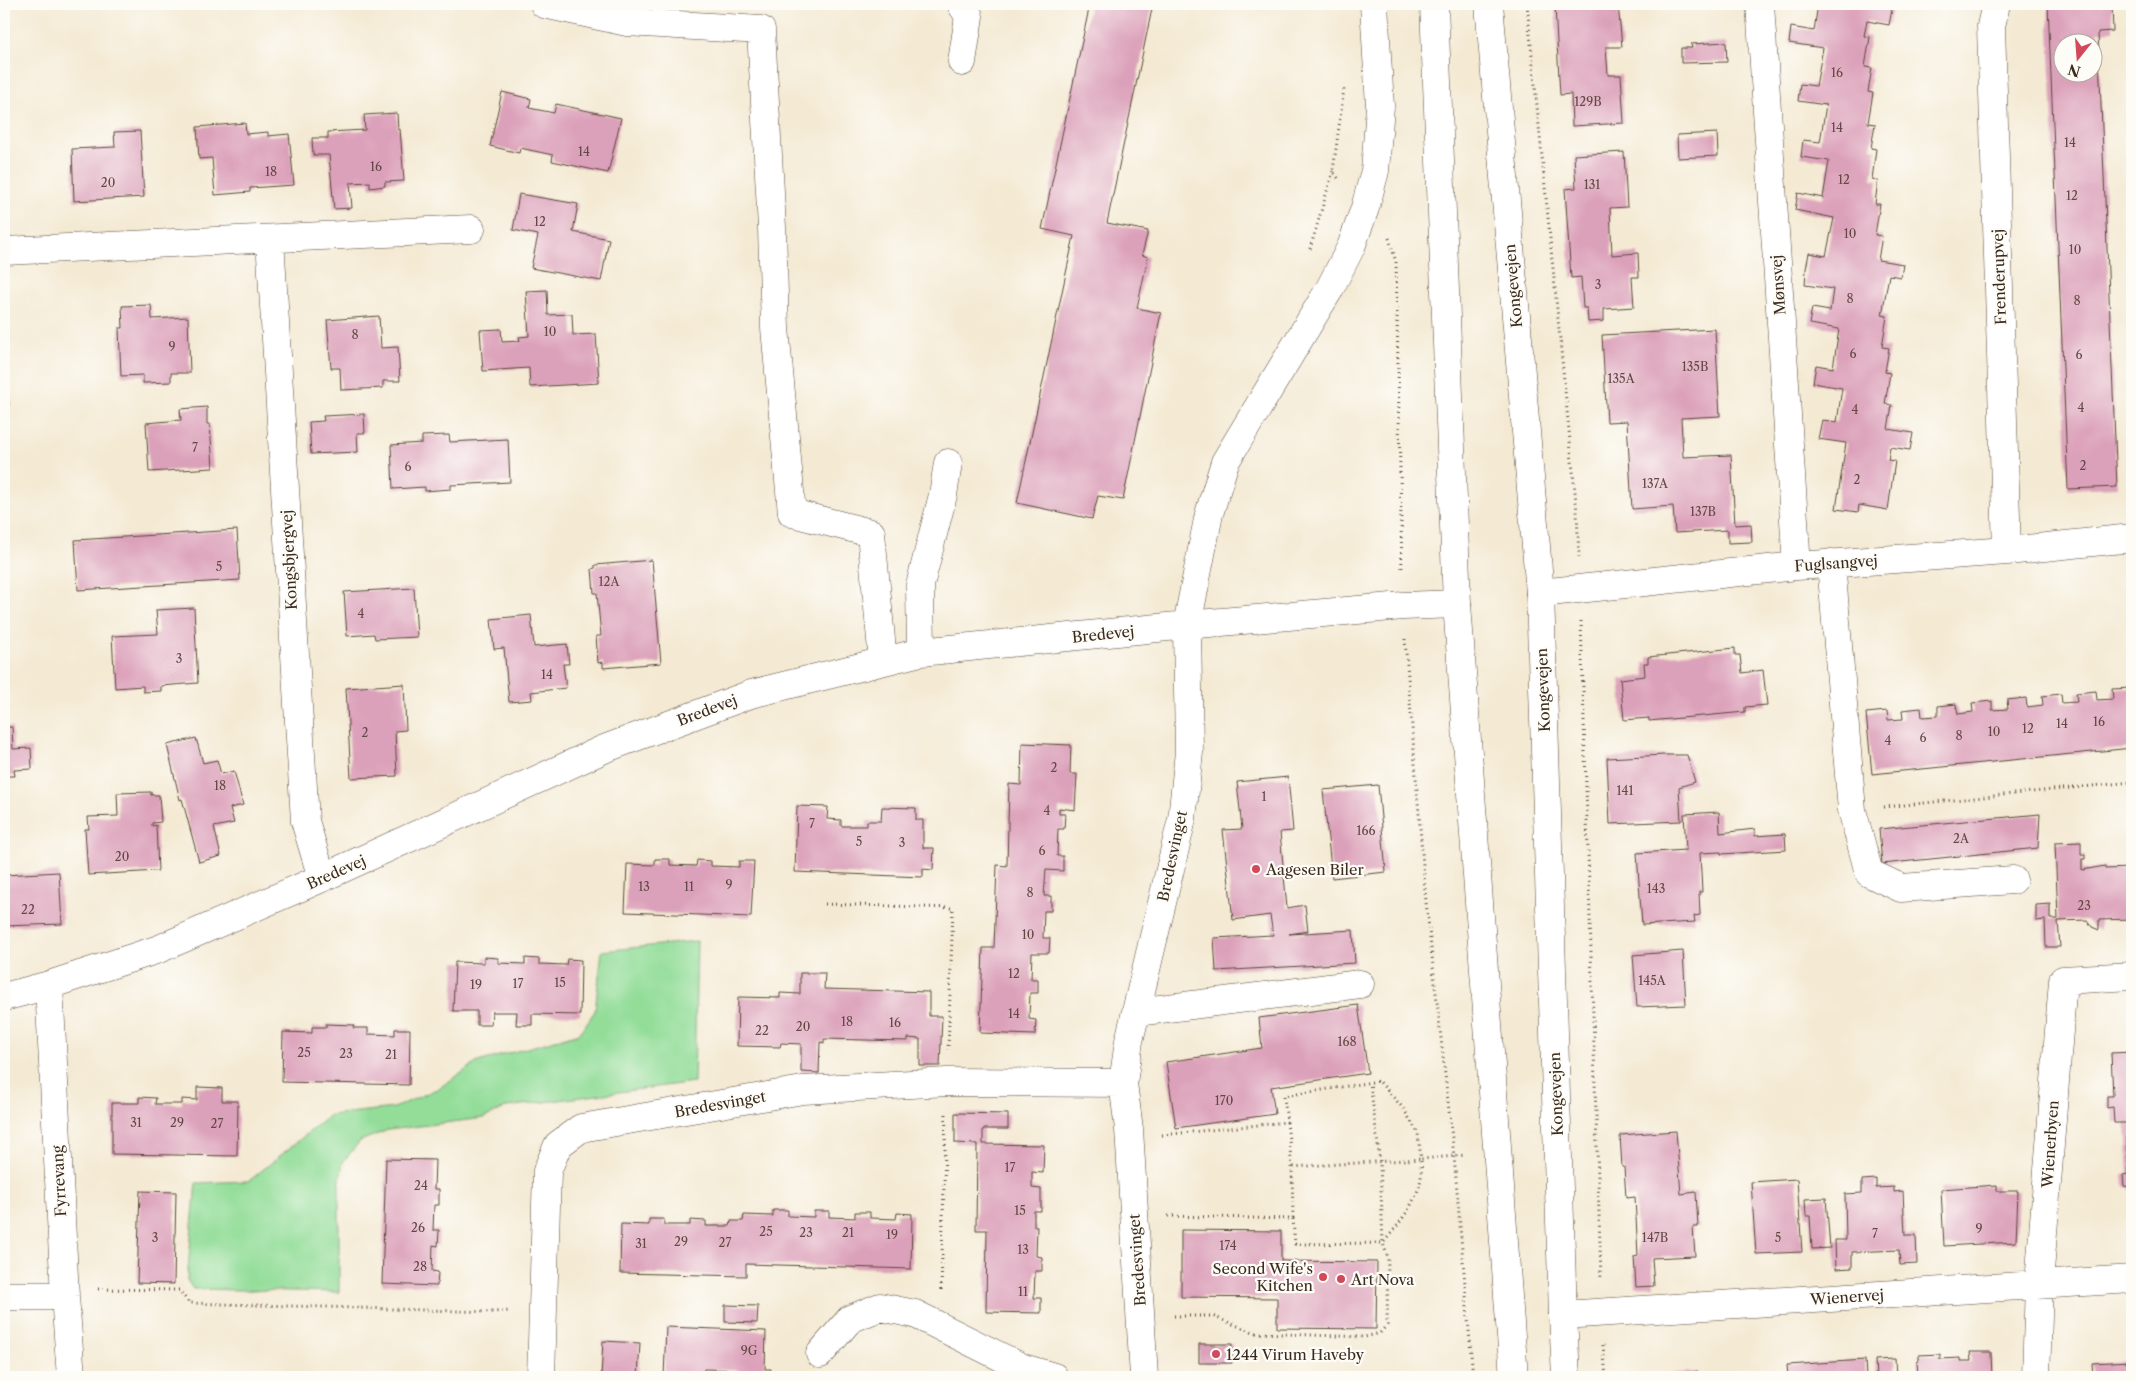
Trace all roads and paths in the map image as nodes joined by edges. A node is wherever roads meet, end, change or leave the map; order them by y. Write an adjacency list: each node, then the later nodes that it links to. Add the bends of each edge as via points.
1 (544, 4): 24 (street, via 626,22 761,30 775,328 792,513 871,533)
2 (961, 4): 8 (street, via 969,16)
3 (1374, 4): 10 (street, via 1380,106 1375,171)
4 (1434, 4): 20 (street)
5 (1489, 4): 19 (street, Kongevejen)
6 (1760, 4): 18 (street, Mønsvej)
7 (1996, 4): 16 (street, Frenderupvej, via 1991,26)
8 (962, 62)
9 (1344, 88): 10 (path, via 1333,171 1346,190)
10 (1365, 208): 21 (path, via 1391,240 1396,262); 22 (street, via 1329,290 1225,462 1209,514)
11 (471, 229): 12 (street)
12 (270, 239): 13 (street); 27 (street, Kongsbjergvej, via 305,821)
13 (4, 251)
14 (948, 463): 23 (street, via 920,585)
15 (2132, 538): 16 (street, Fuglsangvej)
16 (2007, 551): 17 (street, Fuglsangvej)
17 (1832, 563): 18 (street, Fuglsangvej); 26 (street)
18 (1797, 566): 19 (street, Fuglsangvej)
19 (1540, 593): 51 (street, Kongevejen)
20 (1457, 604): 21 (street, Bredevej); 38 (street)
21 (1403, 606): 22 (street, Bredevej); 39 (path, via 1425,890)
22 (1187, 625): 23 (street, Bredevej); 33 (street, Bredesvinget, via 1189,752 1182,819)
23 (921, 652): 24 (street, Bredevej)
24 (883, 661): 27 (street, Bredevej, via 751,694 604,749)
25 (2132, 782): 26 (path)
26 (1852, 810): 28 (street, via 1868,873 1901,888)
27 (322, 878): 31 (street, Bredevej, via 159,949)
28 (2013, 880)
29 (2132, 976): 47 (street, Wienerbyen, via 2063,980)
30 (1360, 984): 33 (street)
31 (49, 985): 32 (street, Bredevej); 48 (street, Fyrrevang)
32 (4, 997)
33 (1136, 1012): 35 (street, Bredesvinget)
34 (1370, 1082): 36 (path, via 1284,1096); 40 (path, via 1379,1081 1404,1108 1418,1133); 41 (path)
35 (1123, 1083): 37 (street, Bredesvinget); 50 (street, Bredesvinget, via 947,1082 804,1090 581,1128 558,1145 547,1171)
36 (1287, 1122): 37 (path, via 1166,1135); 42 (path)
37 (1129, 1129): 43 (street, Bredesvinget)
38 (1497, 1153): 39 (path); 59 (street)
39 (1454, 1156): 40 (path); 58 (path)
40 (1421, 1159): 41 (path); 45 (path, via 1420,1183 1393,1232)
41 (1380, 1162): 42 (path); 45 (path)
42 (1292, 1167): 44 (path)
43 (1134, 1219): 44 (path, via 1171,1216); 52 (street, Bredesvinget)
44 (1293, 1219): 45 (path, via 1295,1244)
45 (1383, 1243): 52 (path, via 1388,1258 1387,1325 1380,1333 1365,1337 1256,1333 1212,1316)
46 (2132, 1279): 47 (street, Wienervej)
47 (2039, 1284): 51 (street, Wienervej); 61 (street, Wienerbyen)
48 (65, 1293): 49 (street); 50 (path, via 179,1290 189,1302 199,1303 493,1312); 54 (street, Fyrrevang)
49 (4, 1296)
50 (543, 1307): 55 (street, Bredesvinget)
51 (1563, 1315): 60 (street, Kongevejen)
52 (1140, 1316): 57 (street, Bredesvinget)
53 (820, 1354): 56 (street, via 850,1319 880,1306 915,1314 1023,1368)
54 (71, 1377)
55 (541, 1377)
56 (1054, 1377)
57 (1144, 1377)
58 (1474, 1377)
59 (1514, 1377)
60 (1566, 1377)
61 (2036, 1377)

